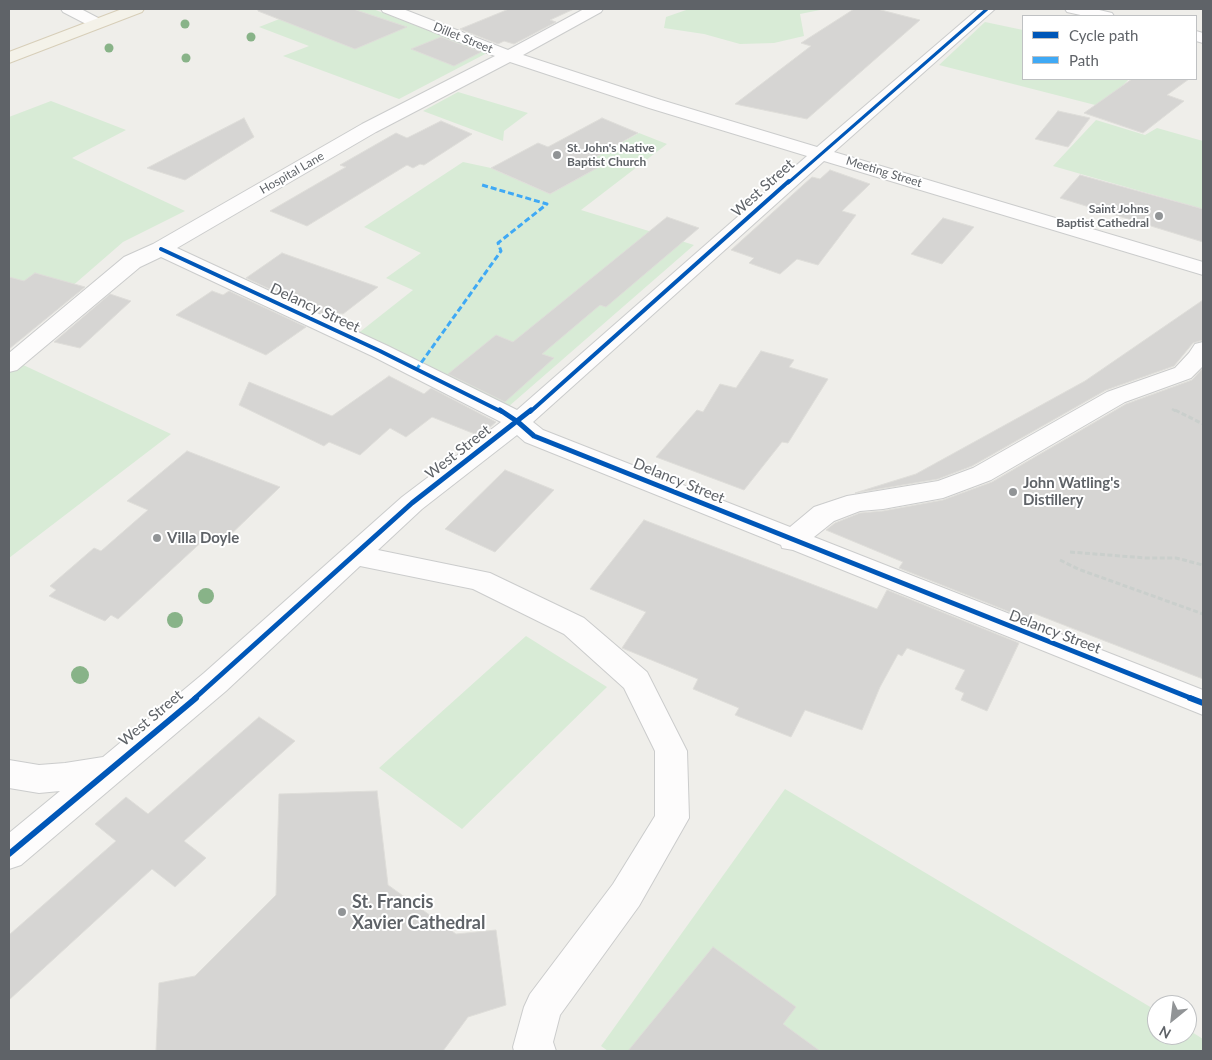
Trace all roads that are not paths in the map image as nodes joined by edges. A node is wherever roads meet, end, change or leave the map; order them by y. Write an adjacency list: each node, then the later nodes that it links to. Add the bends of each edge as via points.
1 (69, 9): 8 (street)
2 (136, 9): 8 (main road)
3 (389, 9): 9 (street, Dillet Street)
4 (595, 9): 9 (street, Hospital Lane)
5 (987, 9): 11 (street, West Street)
6 (1073, 9): 7 (street)
7 (1101, 15)
8 (96, 24): 10 (main road)
9 (509, 56): 11 (street, Meeting Street); 12 (street, Hospital Lane, via 369,128)
10 (9, 58)
11 (821, 153): 13 (street, Meeting Street); 16 (street, West Street)
12 (161, 250): 15 (street, Hospital Lane, via 132,262); 16 (street, Delancy Street, via 380,351)
13 (1203, 269)
14 (1203, 349): 17 (street, via 1183,373 1116,397 982,474 943,489 857,502 824,514)
15 (9, 365)
16 (518, 422): 17 (street, Delancy Street, via 534,436); 18 (street, West Street, via 412,503)
17 (792, 541): 19 (street, Delancy Street)
18 (355, 555): 20 (street, West Street, via 215,682); 23 (street, via 480,580 574,626 636,680 671,751 672,818 626,895 543,1006 532,1047)
19 (1203, 704)
20 (108, 770): 21 (street, via 65,777); 22 (street, West Street)
21 (9, 774)
22 (9, 854)
23 (537, 1051)

